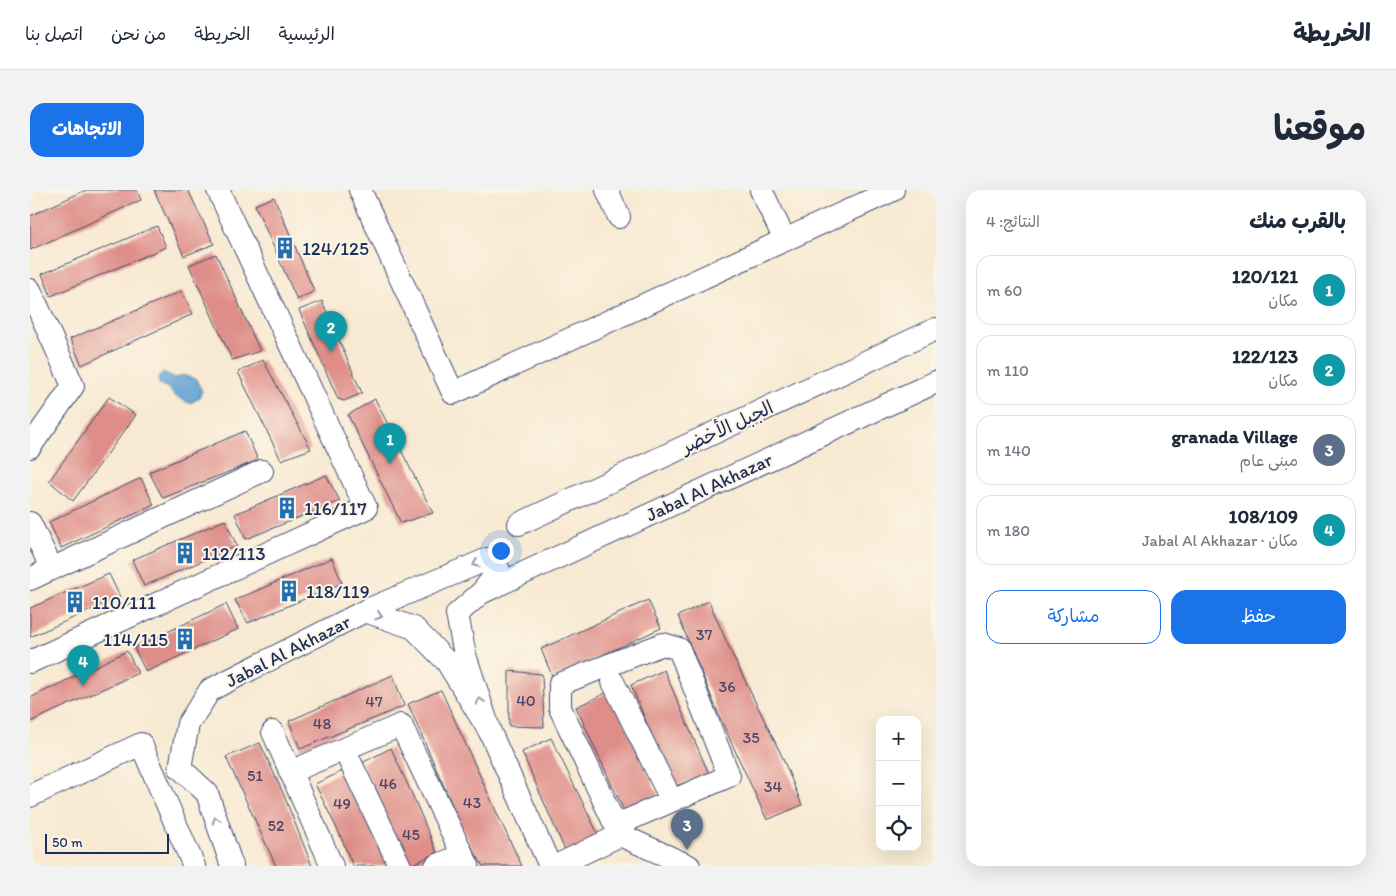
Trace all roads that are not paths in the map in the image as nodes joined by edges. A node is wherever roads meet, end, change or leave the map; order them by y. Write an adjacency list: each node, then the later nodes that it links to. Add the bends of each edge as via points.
1 (218, 190): 19 (street, via 366,508)
2 (360, 190): 7 (street, via 453,393)
3 (607, 190): 6 (street)
4 (761, 190): 7 (street)
5 (893, 190): 7 (street)
6 (619, 217)
7 (785, 240)
8 (30, 290): 11 (street, via 73,386)
9 (936, 329): 14 (street, الجبل الأخضر)
10 (936, 382): 17 (street, Jabal Al Akhazar)
11 (30, 447)
12 (262, 471): 15 (street)
13 (30, 523): 15 (street)
14 (519, 524)
15 (52, 569): 16 (street)
16 (30, 579)
17 (482, 592): 18 (street, Jabal Al Akhazar, one-way to 18, via 499,570 488,559); 22 (street, Jabal Al Akhazar, one-way to 17, via 465,655 457,614)
18 (365, 612): 22 (street, Jabal Al Akhazar, one-way to 22, via 414,628 447,662); 30 (street, Jabal Al Akhazar, one-way to 18, via 207,793 180,768 188,724 210,690)
19 (30, 662)
20 (613, 682): 25 (street)
21 (273, 732): 24 (street)
22 (490, 732): 34 (street)
23 (344, 749): 24 (street); 28 (street, via 401,725); 32 (street)
24 (290, 772): 31 (street)
25 (666, 789)
26 (30, 796): 29 (street, via 141,744)
27 (620, 835): 27 (street, via 560,708 560,684 663,644 679,649 729,776 628,820); 35 (street); 36 (street)
28 (465, 861): 33 (street)
29 (194, 866)
30 (232, 866)
31 (332, 866)
32 (400, 866)
33 (436, 866)
34 (550, 866)
35 (556, 866)
36 (689, 866)

